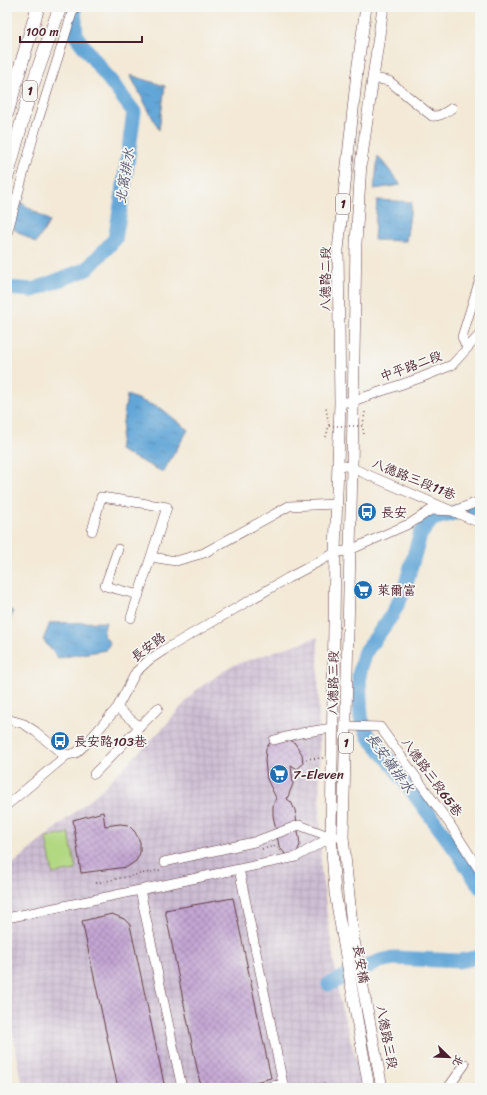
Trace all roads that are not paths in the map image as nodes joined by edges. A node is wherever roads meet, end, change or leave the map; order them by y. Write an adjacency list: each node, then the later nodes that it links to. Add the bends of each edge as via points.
1 (38, 7): 8 (highway, 1)
2 (60, 7): 9 (highway, 1, via 29,94)
3 (74, 7): 10 (street, via 36,127)
4 (366, 7): 15 (main road, 八德路二段 / 1, via 356,72 338,250)
5 (383, 7): 6 (main road, 1)
6 (373, 78): 7 (street, via 389,81 432,116 444,114); 14 (main road, 1, via 361,163 356,243)
7 (452, 108)
8 (7, 112)
9 (7, 177)
10 (7, 234)
11 (480, 279): 13 (street, via 462,337)
12 (480, 334): 13 (street, 中平路二段)
13 (467, 348): 14 (street, 中平路二段, via 452,365)
14 (353, 401): 15 (street, 中平路二段); 17 (main road, 1)
15 (340, 403): 16 (main road, 八德路二段 / 1)
16 (338, 464): 17 (street, 八德路三段11巷); 19 (main road, 八德路二段 / 1)
17 (352, 468): 20 (street, 八德路三段11巷); 24 (main road, 1)
18 (480, 501): 20 (street, 八德路三段11巷)
19 (337, 504): 25 (main road, 八德路二段 / 1); 26 (street, via 289,506 204,553 176,561)
20 (454, 511): 21 (street); 24 (street, 長安路, via 431,510 411,523)
21 (480, 523)
22 (92, 531): 26 (street, via 101,497 167,507)
23 (118, 549): 27 (street, via 105,586)
24 (350, 550): 25 (street, 長安路); 32 (main road, 八德路三段 / 1)
25 (335, 553): 29 (street, 長安路, via 149,660 136,672); 34 (main road, 八德路三段 / 1)
26 (150, 557): 27 (street)
27 (139, 595): 28 (street)
28 (131, 618)
29 (117, 708): 33 (street); 36 (street, 長安路, via 76,754)
30 (158, 708): 33 (street)
31 (7, 719): 36 (street, via 24,724)
32 (346, 726): 40 (main road, 八德路三段 / 1); 43 (street, 八德路三段65巷, via 380,727)
33 (140, 727): 37 (street)
34 (332, 728): 35 (street); 39 (main road, 八德路三段 / 1)
35 (274, 740)
36 (67, 755): 38 (street)
37 (94, 774)
38 (7, 805)
39 (331, 837): 40 (street); 41 (street, via 299,825 254,842); 42 (street, via 296,857); 47 (main road, 八德路三段 / 1, via 335,893)
40 (343, 837): 46 (main road, 八德路三段 / 1)
41 (164, 862)
42 (240, 869): 44 (street); 52 (street, via 283,1084)
43 (480, 871)
44 (140, 890): 45 (street); 51 (street)
45 (7, 918)
46 (353, 935): 48 (main road, 長安橋 / 1)
47 (342, 938): 49 (main road, 長安橋 / 1)
48 (364, 991): 56 (main road, 八德路三段 / 1)
49 (352, 996): 55 (main road, 八德路三段 / 1)
50 (465, 1064): 57 (street)
51 (182, 1088)
52 (263, 1088)
53 (318, 1088): 54 (street)
54 (322, 1088)
55 (368, 1088)
56 (382, 1088)
57 (448, 1088)

